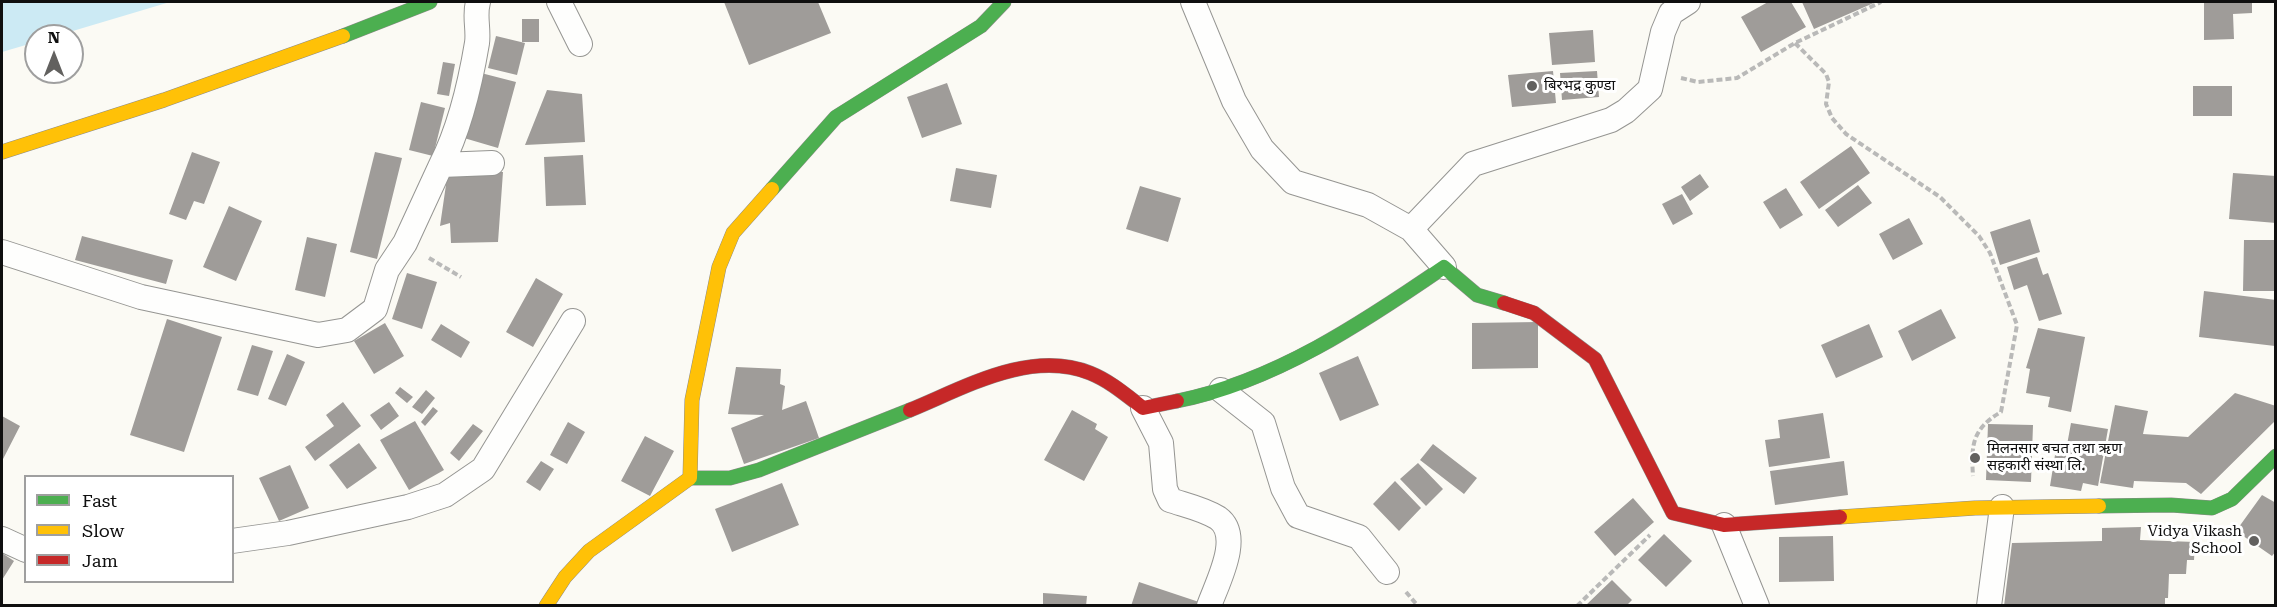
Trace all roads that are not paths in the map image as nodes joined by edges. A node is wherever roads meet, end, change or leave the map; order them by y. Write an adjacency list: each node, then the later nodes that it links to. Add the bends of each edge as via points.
1 (429, 2): 8 (street, via 86,127)
2 (478, 2): 10 (street, via 478,40 468,88)
3 (559, 2): 7 (street)
4 (1004, 2): 18 (street, via 981,26 836,117 733,233 719,267 692,400)
5 (1193, 2): 11 (street, via 1234,101 1262,149 1293,182 1368,205)
6 (1688, 2): 11 (street, via 1671,12 1650,89 1626,111 1611,120 1473,164)
7 (579, 45)
8 (2, 152)
9 (492, 163): 10 (street)
10 (441, 165): 12 (street, via 405,243 387,270 375,309 347,330 318,335 141,297)
11 (1412, 229): 13 (street)
12 (2, 252)
13 (1444, 267): 15 (street, via 1397,300 1297,355); 20 (street, via 1477,296 1534,313 1594,359 1673,513)
14 (573, 321): 22 (street, via 483,469 445,495 288,533)
15 (1221, 390): 16 (street); 24 (street, via 1263,423 1283,488 1298,516 1359,537)
16 (1143, 408): 18 (street, via 1092,373 1068,366 1038,366 990,379 759,470 730,478); 26 (street, via 1161,443 1165,489 1170,500 1207,512 1220,519 1228,530 1229,546)
17 (2276, 456): 19 (street, via 2232,499 2212,508)
18 (690, 478): 25 (street, via 588,551)
19 (2002, 507): 20 (street); 28 (street)
20 (1725, 525): 27 (street)
21 (2, 539): 23 (street)
22 (234, 541)
23 (24, 549)
24 (1387, 572)
25 (546, 606)
26 (1209, 606)
27 (1757, 606)
28 (1989, 606)

